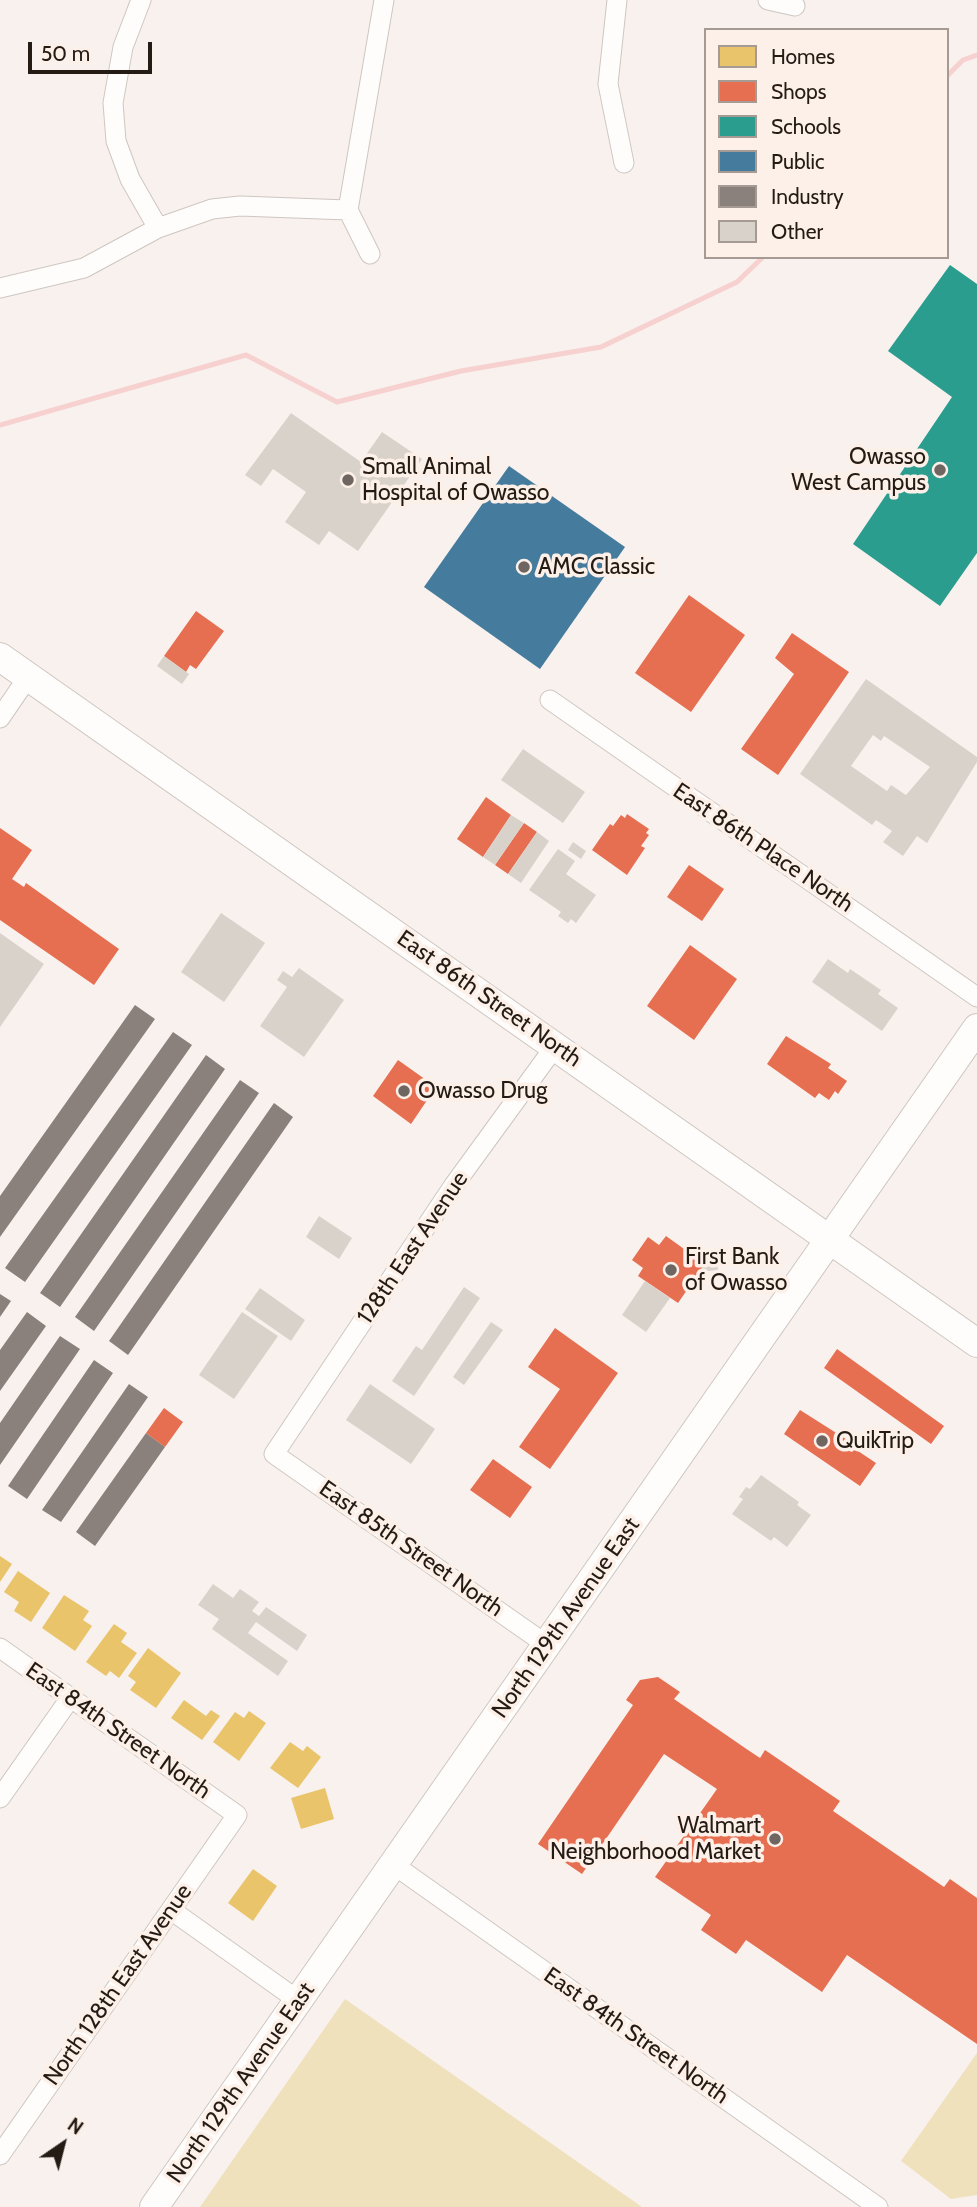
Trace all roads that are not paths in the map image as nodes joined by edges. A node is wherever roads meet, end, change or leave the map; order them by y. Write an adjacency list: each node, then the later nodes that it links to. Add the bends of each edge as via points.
1 (141, 0): 8 (street, via 123,47 113,103 116,141 130,179)
2 (384, 0): 7 (street)
3 (617, 0): 6 (street, via 608,84)
4 (768, 0): 5 (street)
5 (795, 6)
6 (624, 163)
7 (348, 210): 8 (street, via 240,206 188,215); 9 (street)
8 (158, 228): 10 (street, via 84,268)
9 (370, 254)
10 (0, 288)
11 (0, 657): 12 (main road, East 86th Street North)
12 (28, 677): 14 (street); 17 (main road, East 86th Street North)
13 (550, 700): 15 (street, East 86th Place North)
14 (0, 718)
15 (977, 997)
16 (977, 1028): 18 (main road, North 129th Avenue East)
17 (556, 1045): 18 (main road, East 86th Street North); 20 (street, 128th East Avenue, via 454,1185)
18 (828, 1239): 19 (main road, East 86th Street North); 21 (main road, North 129th Avenue East)
19 (977, 1343)
20 (274, 1454): 21 (street, East 85th Street North)
21 (547, 1645): 26 (main road, North 129th Avenue East)
22 (0, 1648): 23 (street, East 84th Street North)
23 (71, 1697): 24 (street); 25 (street, East 84th Street North)
24 (0, 1798)
25 (237, 1815): 27 (street, North 128th East Avenue)
26 (394, 1865): 28 (main road, North 129th Avenue East); 31 (street, East 84th Street North)
27 (171, 1910): 28 (street); 29 (street, North 128th East Avenue)
28 (299, 2001): 30 (main road, North 129th Avenue East)
29 (0, 2155)
30 (154, 2207)
31 (878, 2207)

